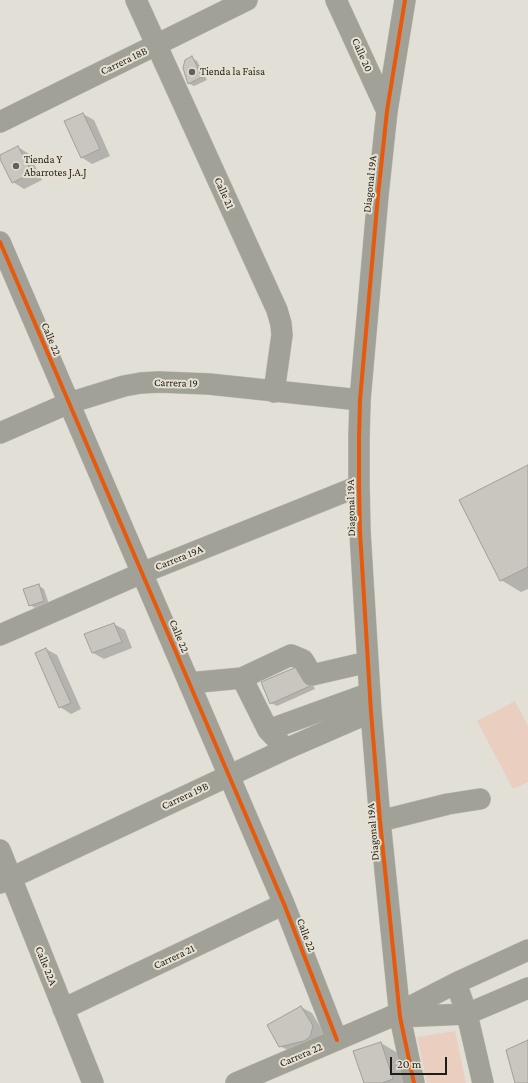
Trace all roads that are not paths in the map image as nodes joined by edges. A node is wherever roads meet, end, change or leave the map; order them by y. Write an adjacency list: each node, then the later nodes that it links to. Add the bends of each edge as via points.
1 (136, 0): 5 (street, Calle 21)
2 (247, 0): 5 (street, Carrera 18B)
3 (336, 0): 6 (street, Calle 20)
4 (405, 0): 6 (street, Diagonal 19A)
5 (157, 45): 7 (street, Carrera 18B); 9 (street, Calle 21, via 277,310 282,336)
6 (387, 111): 10 (street, Diagonal 19A)
7 (0, 122)
8 (0, 242): 11 (street, Calle 22)
9 (274, 392): 10 (street, Carrera 19); 11 (street, Carrera 19, via 208,384 159,382 124,386)
10 (360, 400): 13 (street, Diagonal 19A)
11 (69, 403): 12 (street, Carrera 19); 14 (street, Calle 22)
12 (0, 433)
13 (359, 486): 14 (street, Carrera 19A); 16 (street, Diagonal 19A)
14 (142, 573): 15 (street, Carrera 19A); 18 (street, Calle 22)
15 (0, 635)
16 (368, 662): 17 (street, via 312,675 303,660 291,655); 19 (street, Diagonal 19A)
17 (242, 678): 18 (street); 20 (street)
18 (189, 683): 22 (street, Calle 22)
19 (371, 703): 20 (street); 21 (street, Carrera 19B); 24 (street, Diagonal 19A)
20 (268, 730): 21 (street)
21 (286, 749): 22 (street, Carrera 19B)
22 (229, 776): 26 (street, Carrera 19B); 27 (street, Calle 22)
23 (480, 799): 24 (street)
24 (380, 821): 33 (street, Diagonal 19A)
25 (0, 850): 26 (street, Calle 22A)
26 (6, 880): 31 (street, Calle 22A)
27 (284, 904): 31 (street, Carrera 21); 34 (street, Calle 22)
28 (528, 950): 29 (street, Carrera 22)
29 (456, 983): 32 (street); 33 (street, Carrera 22)
30 (528, 988): 32 (street, Carrera 22)
31 (64, 1009): 35 (street, Calle 22A)
32 (467, 1014): 33 (street, Carrera 22); 38 (street)
33 (396, 1015): 34 (street, Carrera 22); 37 (street, Diagonal 19A)
34 (337, 1040): 36 (street, Carrera 22)
35 (93, 1083)
36 (236, 1083)
37 (414, 1083)
38 (483, 1083)

